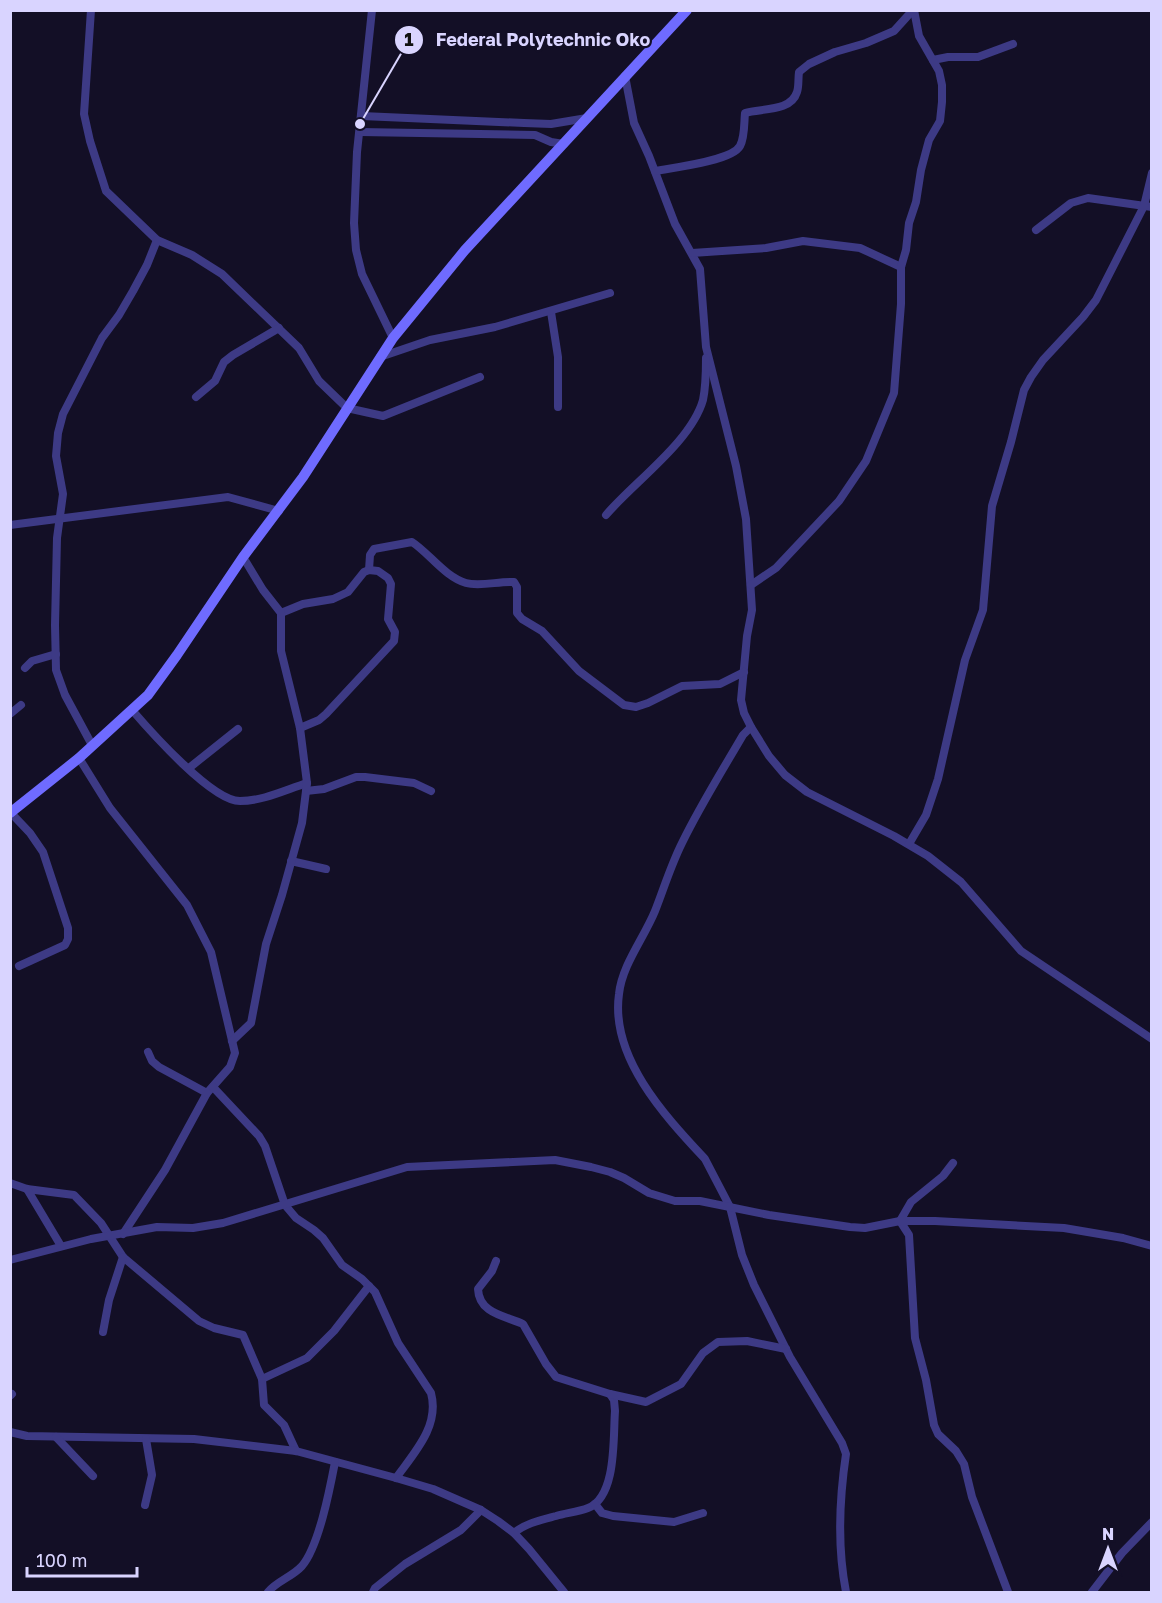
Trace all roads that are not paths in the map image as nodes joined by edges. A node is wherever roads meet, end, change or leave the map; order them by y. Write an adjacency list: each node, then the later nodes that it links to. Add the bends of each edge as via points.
1 (91, 10): 20 (street, via 84,114 90,141 106,190)
2 (372, 10): 8 (street)
3 (687, 10): 7 (main road)
4 (913, 10): 6 (street, via 919,36); 16 (street, via 894,31 809,64 799,72 797,93 791,102 746,113 741,146 734,153)
5 (1013, 44): 6 (street, via 978,57)
6 (933, 60): 22 (street, via 942,85 940,121 929,140)
7 (625, 76): 9 (main road); 16 (street, via 634,123)
8 (362, 116): 10 (street); 12 (street)
9 (588, 118): 11 (street, via 551,124); 15 (main road)
10 (443, 120): 11 (street); 13 (street)
11 (485, 122): 14 (street)
12 (360, 132): 13 (street); 26 (street, via 356,250)
13 (443, 133): 14 (street)
14 (484, 133): 15 (street, via 536,135)
15 (564, 144): 26 (main road, via 465,250)
16 (655, 171): 21 (street, via 675,224)
17 (1152, 173): 18 (street)
18 (1148, 206): 19 (street, via 1088,198 1071,204); 56 (street, via 1096,300 1043,360 1024,390 992,506 983,610 965,660 935,788 926,815)
19 (1036, 230)
20 (157, 240): 25 (street, via 222,274); 35 (street, via 143,274 102,338 63,414 56,456 63,494)
21 (692, 253): 22 (street, via 803,241 835,243 860,248); 27 (street, via 700,269)
22 (901, 267): 39 (street, via 894,393 866,461 813,530 776,568)
23 (610, 293): 24 (street)
24 (552, 312): 28 (street, via 430,340); 31 (street, via 558,357)
25 (279, 328): 30 (street, via 224,362 215,381); 32 (street, via 299,348 319,381)
26 (393, 338): 28 (main road)
27 (706, 347): 34 (street, via 705,387 697,413 675,444); 39 (street, via 742,496)
28 (380, 357): 32 (main road)
29 (480, 377): 32 (street, via 383,416)
30 (196, 397)
31 (558, 407)
32 (347, 408): 33 (main road)
33 (279, 511): 35 (street, via 228,497); 37 (main road)
34 (606, 515)
35 (60, 518): 36 (street); 41 (street)
36 (10, 525)
37 (243, 557): 40 (street); 45 (main road, via 148,695)
38 (369, 570): 40 (street, via 348,592); 43 (street, via 374,549 412,542 465,583 514,582 518,587 517,613 522,619 542,631 579,671 624,705 636,707 682,686 720,684); 48 (street, via 383,575 391,584 388,619 395,632 394,641 326,714)
39 (751, 585): 43 (street, via 752,610)
40 (281, 613): 48 (street, via 281,651)
41 (56, 654): 42 (street, via 32,661); 50 (street, via 65,695)
42 (25, 668)
43 (744, 672): 47 (street, via 741,700)
44 (21, 705): 46 (street)
45 (132, 710): 50 (main road); 52 (street)
46 (10, 714)
47 (751, 727): 56 (street, via 785,775 807,792); 68 (street, via 683,840 618,995 619,1020 633,1067 646,1090 705,1160)
48 (300, 728): 53 (street)
49 (238, 729): 52 (street)
50 (92, 745): 51 (main road)
51 (79, 758): 55 (main road); 61 (street, via 110,808 187,905 210,952)
52 (189, 768): 53 (street, via 208,787 238,801)
53 (307, 787): 54 (street, via 324,789 365,777 414,783); 57 (street)
54 (431, 791)
55 (11, 813): 59 (street, via 43,852 68,928 65,945)
56 (909, 844): 60 (street, via 961,882 1027,955)
57 (291, 861): 58 (street); 61 (street, via 266,944 251,1023)
58 (326, 869)
59 (19, 966)
60 (1152, 1039)
61 (232, 1041): 63 (street, via 235,1053 230,1067)
62 (148, 1052): 63 (street, via 159,1067)
63 (210, 1090): 67 (street, via 259,1136); 70 (street)
64 (953, 1163): 69 (street, via 944,1176 911,1202)
65 (10, 1183): 66 (street)
66 (27, 1189): 71 (street, via 74,1195); 72 (street)
67 (285, 1205): 68 (street, via 407,1167 555,1160 610,1172 649,1193 675,1201); 70 (street, via 223,1223 193,1228 157,1227); 77 (street, via 323,1238 342,1265)
68 (730, 1207): 69 (street, via 859,1228); 79 (street, via 754,1285)
69 (900, 1221): 73 (street, via 1064,1228); 99 (street, via 909,1235 915,1338 934,1425 964,1464 972,1497)
70 (123, 1234): 71 (street)
71 (111, 1237): 72 (street); 74 (street)
72 (61, 1246): 75 (street)
73 (1152, 1246)
74 (123, 1257): 78 (street); 80 (street, via 199,1321 243,1335)
75 (10, 1260)
76 (496, 1261): 81 (street, via 478,1289 485,1306 503,1318 523,1324 556,1377)
77 (369, 1286): 80 (street, via 307,1358); 88 (street, via 433,1402 428,1430)
78 (103, 1332)
79 (786, 1349): 81 (street, via 747,1341 718,1342 703,1353 681,1384 646,1402); 98 (street, via 846,1454 838,1534)
80 (262, 1379): 85 (street, via 264,1405 284,1425)
81 (610, 1394): 89 (street, via 615,1411 610,1475 606,1492)
82 (10, 1432): 83 (street)
83 (56, 1437): 84 (street); 87 (street)
84 (146, 1439): 85 (street, via 194,1439); 90 (street, via 152,1475)
85 (296, 1451): 86 (street)
86 (335, 1462): 88 (street); 95 (street, via 324,1512 308,1555 300,1568)
87 (93, 1476)
88 (396, 1478): 91 (street)
89 (595, 1504): 92 (street, via 602,1513 613,1516 674,1522); 94 (street, via 531,1523)
90 (145, 1505)
91 (481, 1510): 94 (street); 96 (street, via 461,1530 405,1564)
92 (703, 1513)
93 (1152, 1522): 100 (street)
94 (514, 1533): 97 (street)
95 (268, 1593)
96 (373, 1593)
97 (564, 1593)
98 (846, 1593)
99 (1008, 1593)
100 (1092, 1593)

